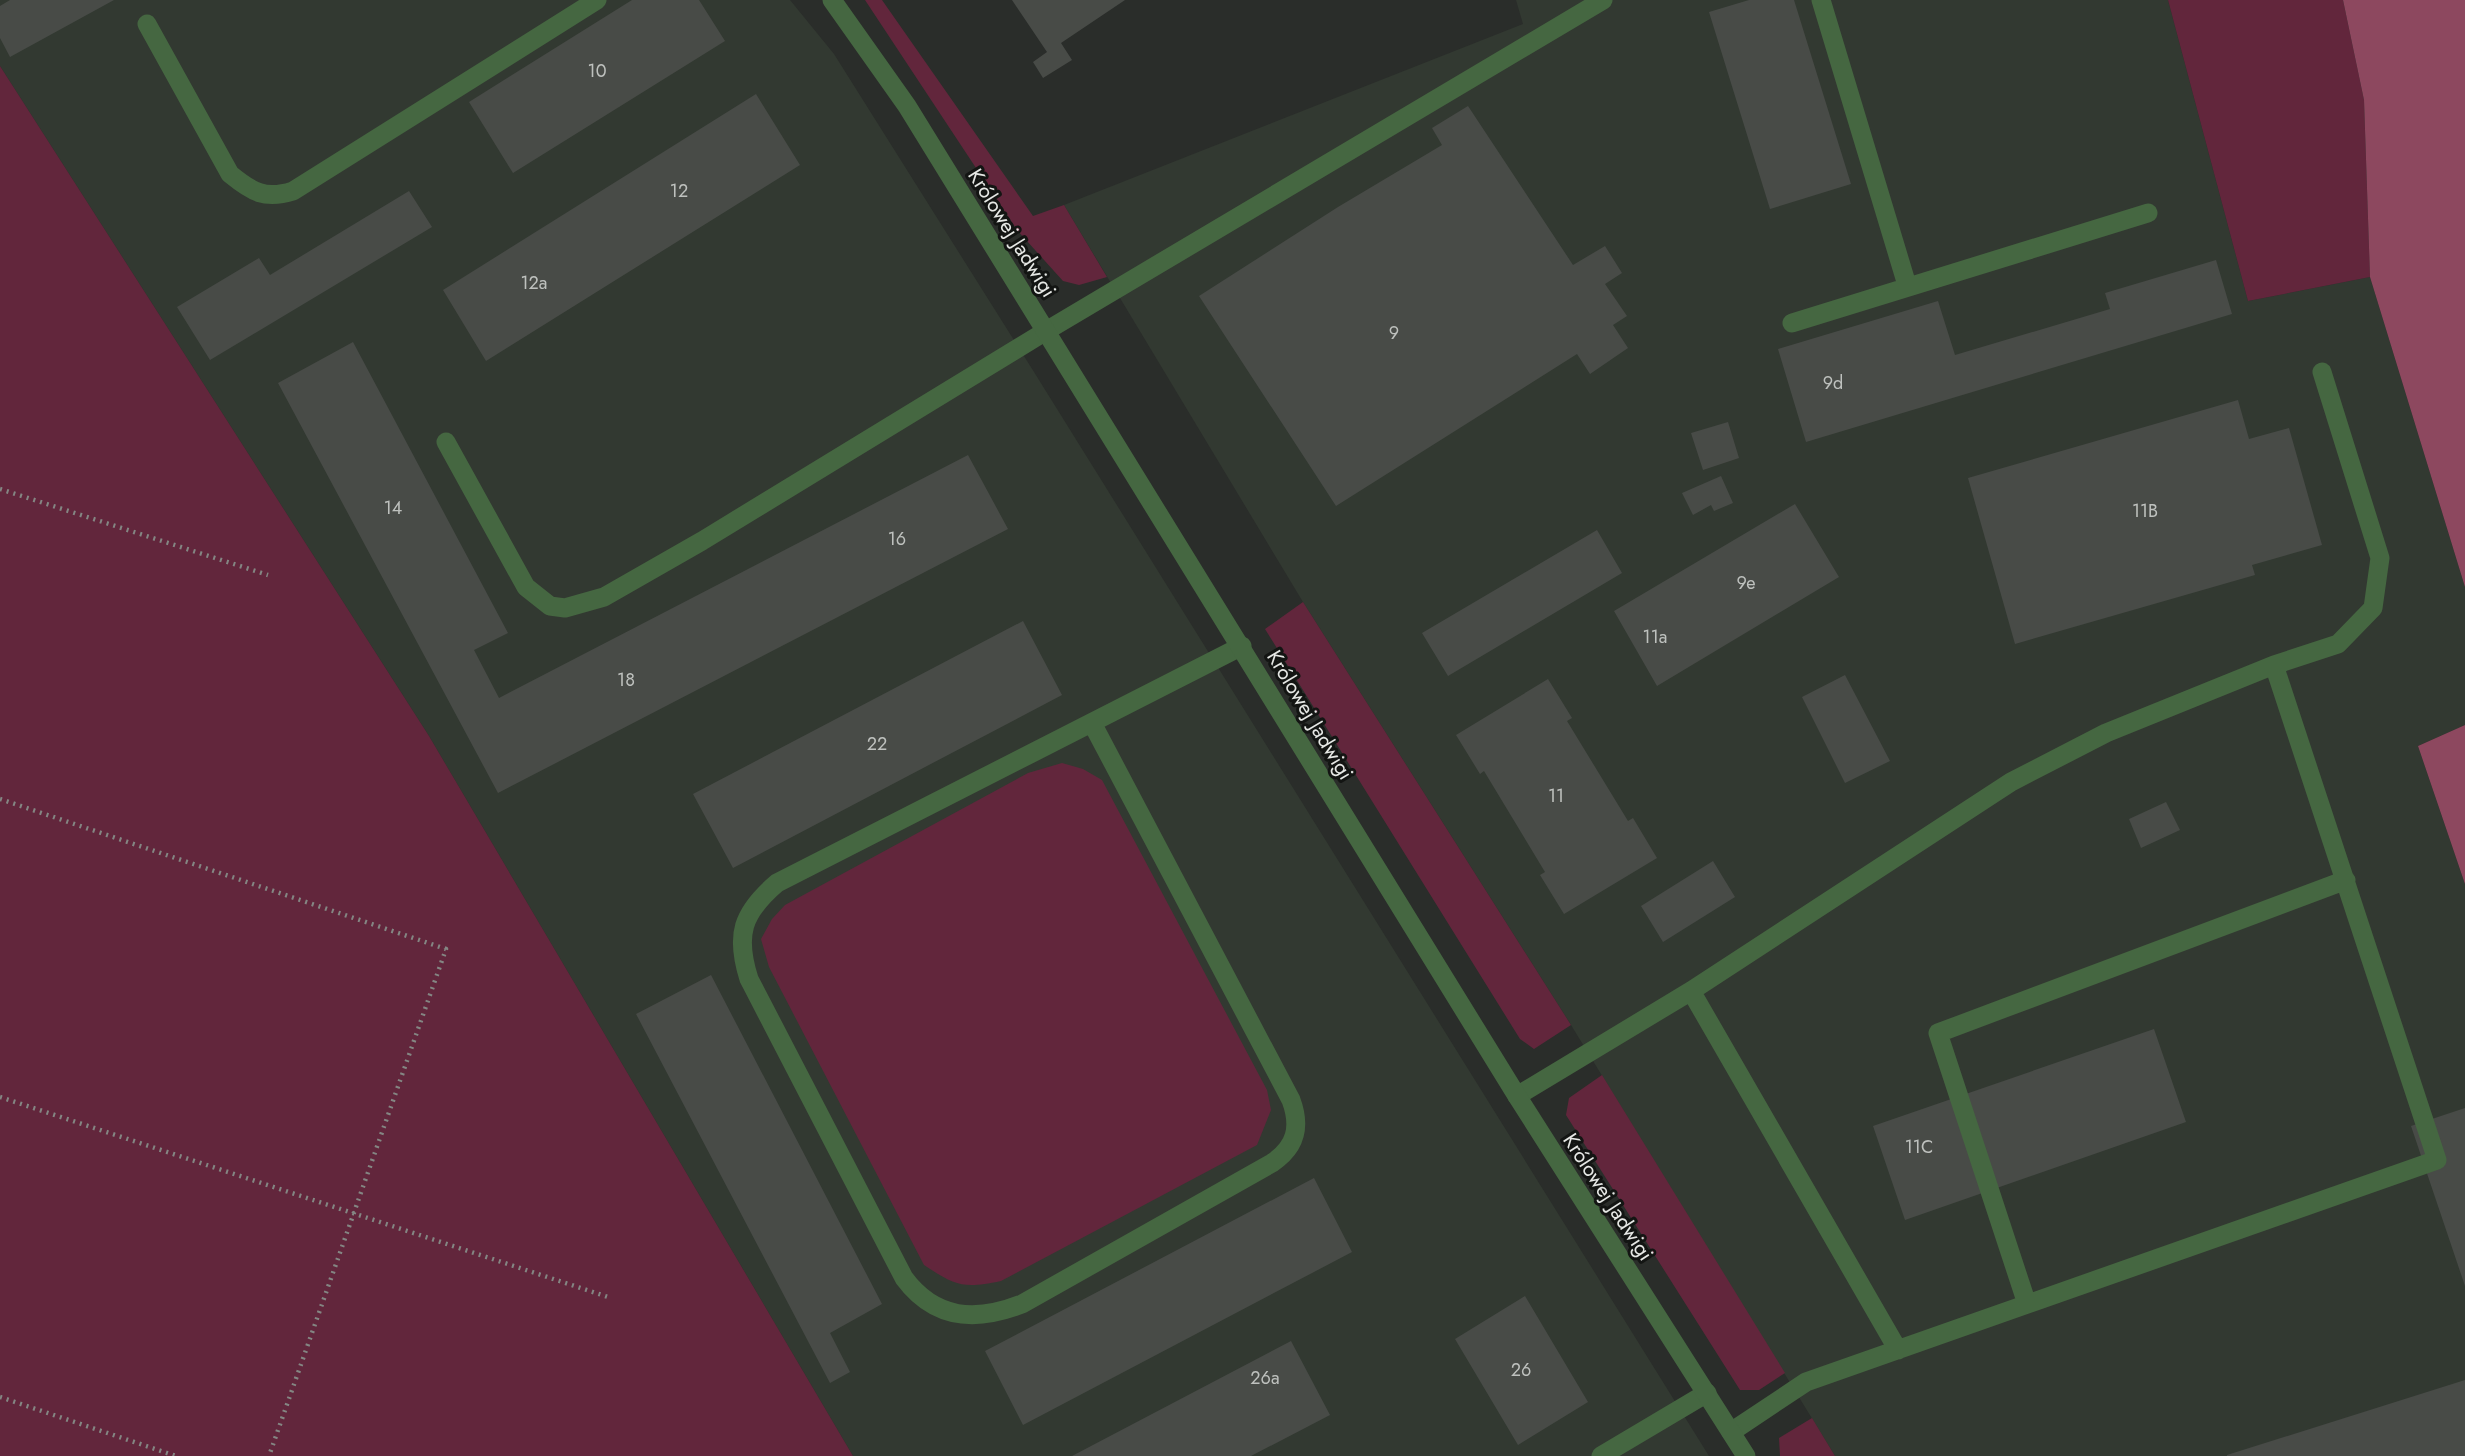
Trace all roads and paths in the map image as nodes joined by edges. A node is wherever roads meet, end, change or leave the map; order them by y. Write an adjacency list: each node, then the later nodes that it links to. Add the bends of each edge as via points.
1 (597, 0): 5 (street, via 293,191 276,196 246,187 230,174)
2 (831, 0): 9 (street, Królowej Jadwigi, via 907,106)
3 (1603, 0): 9 (street)
4 (1821, 0): 7 (street)
5 (147, 24)
6 (2148, 213): 7 (street)
7 (1907, 285): 8 (street)
8 (1792, 323)
9 (1046, 331): 11 (street, via 702,541 604,597 574,606 550,606 526,587); 14 (street, Królowej Jadwigi)
10 (2322, 372): 15 (street, via 2380,558 2373,608 2339,644)
11 (446, 442)
12 (0, 489): 13 (path)
13 (268, 575)
14 (1242, 646): 16 (street); 20 (street, Królowej Jadwigi)
15 (2274, 665): 18 (street); 19 (street, via 2106,733 2011,782)
16 (1092, 723): 16 (street, via 777,883 756,901 745,922 741,942 749,979 904,1278 924,1299 957,1314 990,1315 1022,1304 1272,1163 1289,1149 1298,1126 1292,1100)
17 (0, 799): 22 (path, via 446,949)
18 (2346, 880): 24 (street, via 1938,1033); 24 (street, via 2437,1160)
19 (1691, 991): 20 (street); 25 (street)
20 (1517, 1096): 26 (street, Królowej Jadwigi)
21 (0, 1097): 22 (path)
22 (353, 1215): 23 (path); 30 (path)
23 (608, 1297)
24 (2027, 1304): 25 (street)
25 (1898, 1350): 28 (street, via 1806,1382)
26 (1707, 1393): 28 (street, Królowej Jadwigi); 31 (street)
27 (0, 1397): 29 (path)
28 (1731, 1432): 32 (street, Królowej Jadwigi)
29 (176, 1456)
30 (268, 1456)
31 (1601, 1456)
32 (1746, 1456)

